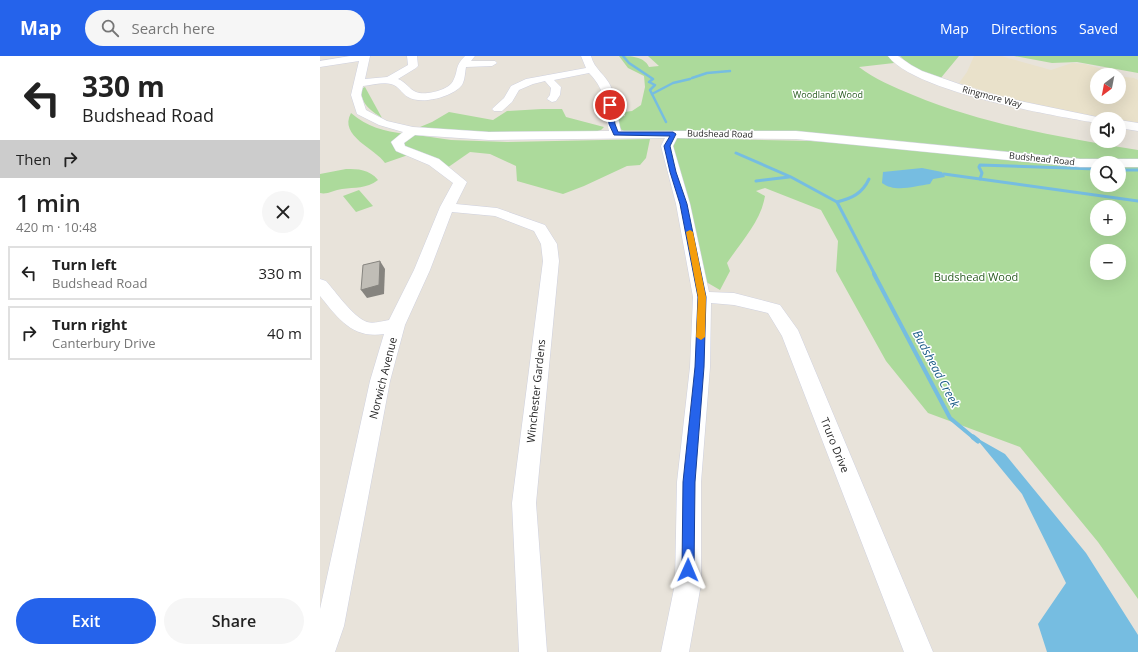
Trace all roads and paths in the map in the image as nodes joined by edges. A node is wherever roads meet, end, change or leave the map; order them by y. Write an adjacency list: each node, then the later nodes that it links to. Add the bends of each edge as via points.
1 (365, 56): 7 (street); 12 (street, Budshead Road)
2 (412, 56): 11 (street, via 413,66)
3 (470, 56): 8 (street)
4 (893, 56): 15 (street, Ringmore Way, via 920,74 968,92)
5 (590, 57): 9 (street)
6 (492, 63): 8 (street)
7 (320, 64)
8 (462, 64): 11 (street, via 458,83 440,94 426,97 412,95 401,84)
9 (590, 70): 10 (street); 19 (street, via 599,77 606,88)
10 (548, 79): 13 (street, via 556,86); 14 (street, via 527,77)
11 (390, 80): 12 (street)
12 (359, 83): 18 (street, Budshead Road, via 356,95 361,112 383,123)
13 (552, 99)
14 (498, 109)
15 (1090, 119)
16 (1126, 125): 17 (street)
17 (1138, 127)
18 (413, 131): 19 (street, Budshead Road, via 489,136); 22 (street, Norwich Avenue, via 397,142 400,148 434,162 460,182)
19 (616, 134): 20 (street, Budshead Road)
20 (673, 134): 21 (street, Budshead Road, via 796,135 1080,162); 24 (street, via 667,146 683,204)
21 (1138, 163)
22 (447, 207): 25 (street, Norwich Avenue); 27 (street, Winchester Gardens, via 497,212 533,225 540,228 549,244 551,261 524,503)
23 (320, 285): 25 (street, via 351,320 359,325 366,328)
24 (702, 297): 28 (street, via 700,367 689,482 688,584); 29 (street, Truro Drive, via 734,299 774,309 791,335)
25 (396, 326): 26 (street, Norwich Avenue, via 380,382 330,626)
26 (321, 652)
27 (533, 652)
28 (675, 652)
29 (919, 652)

